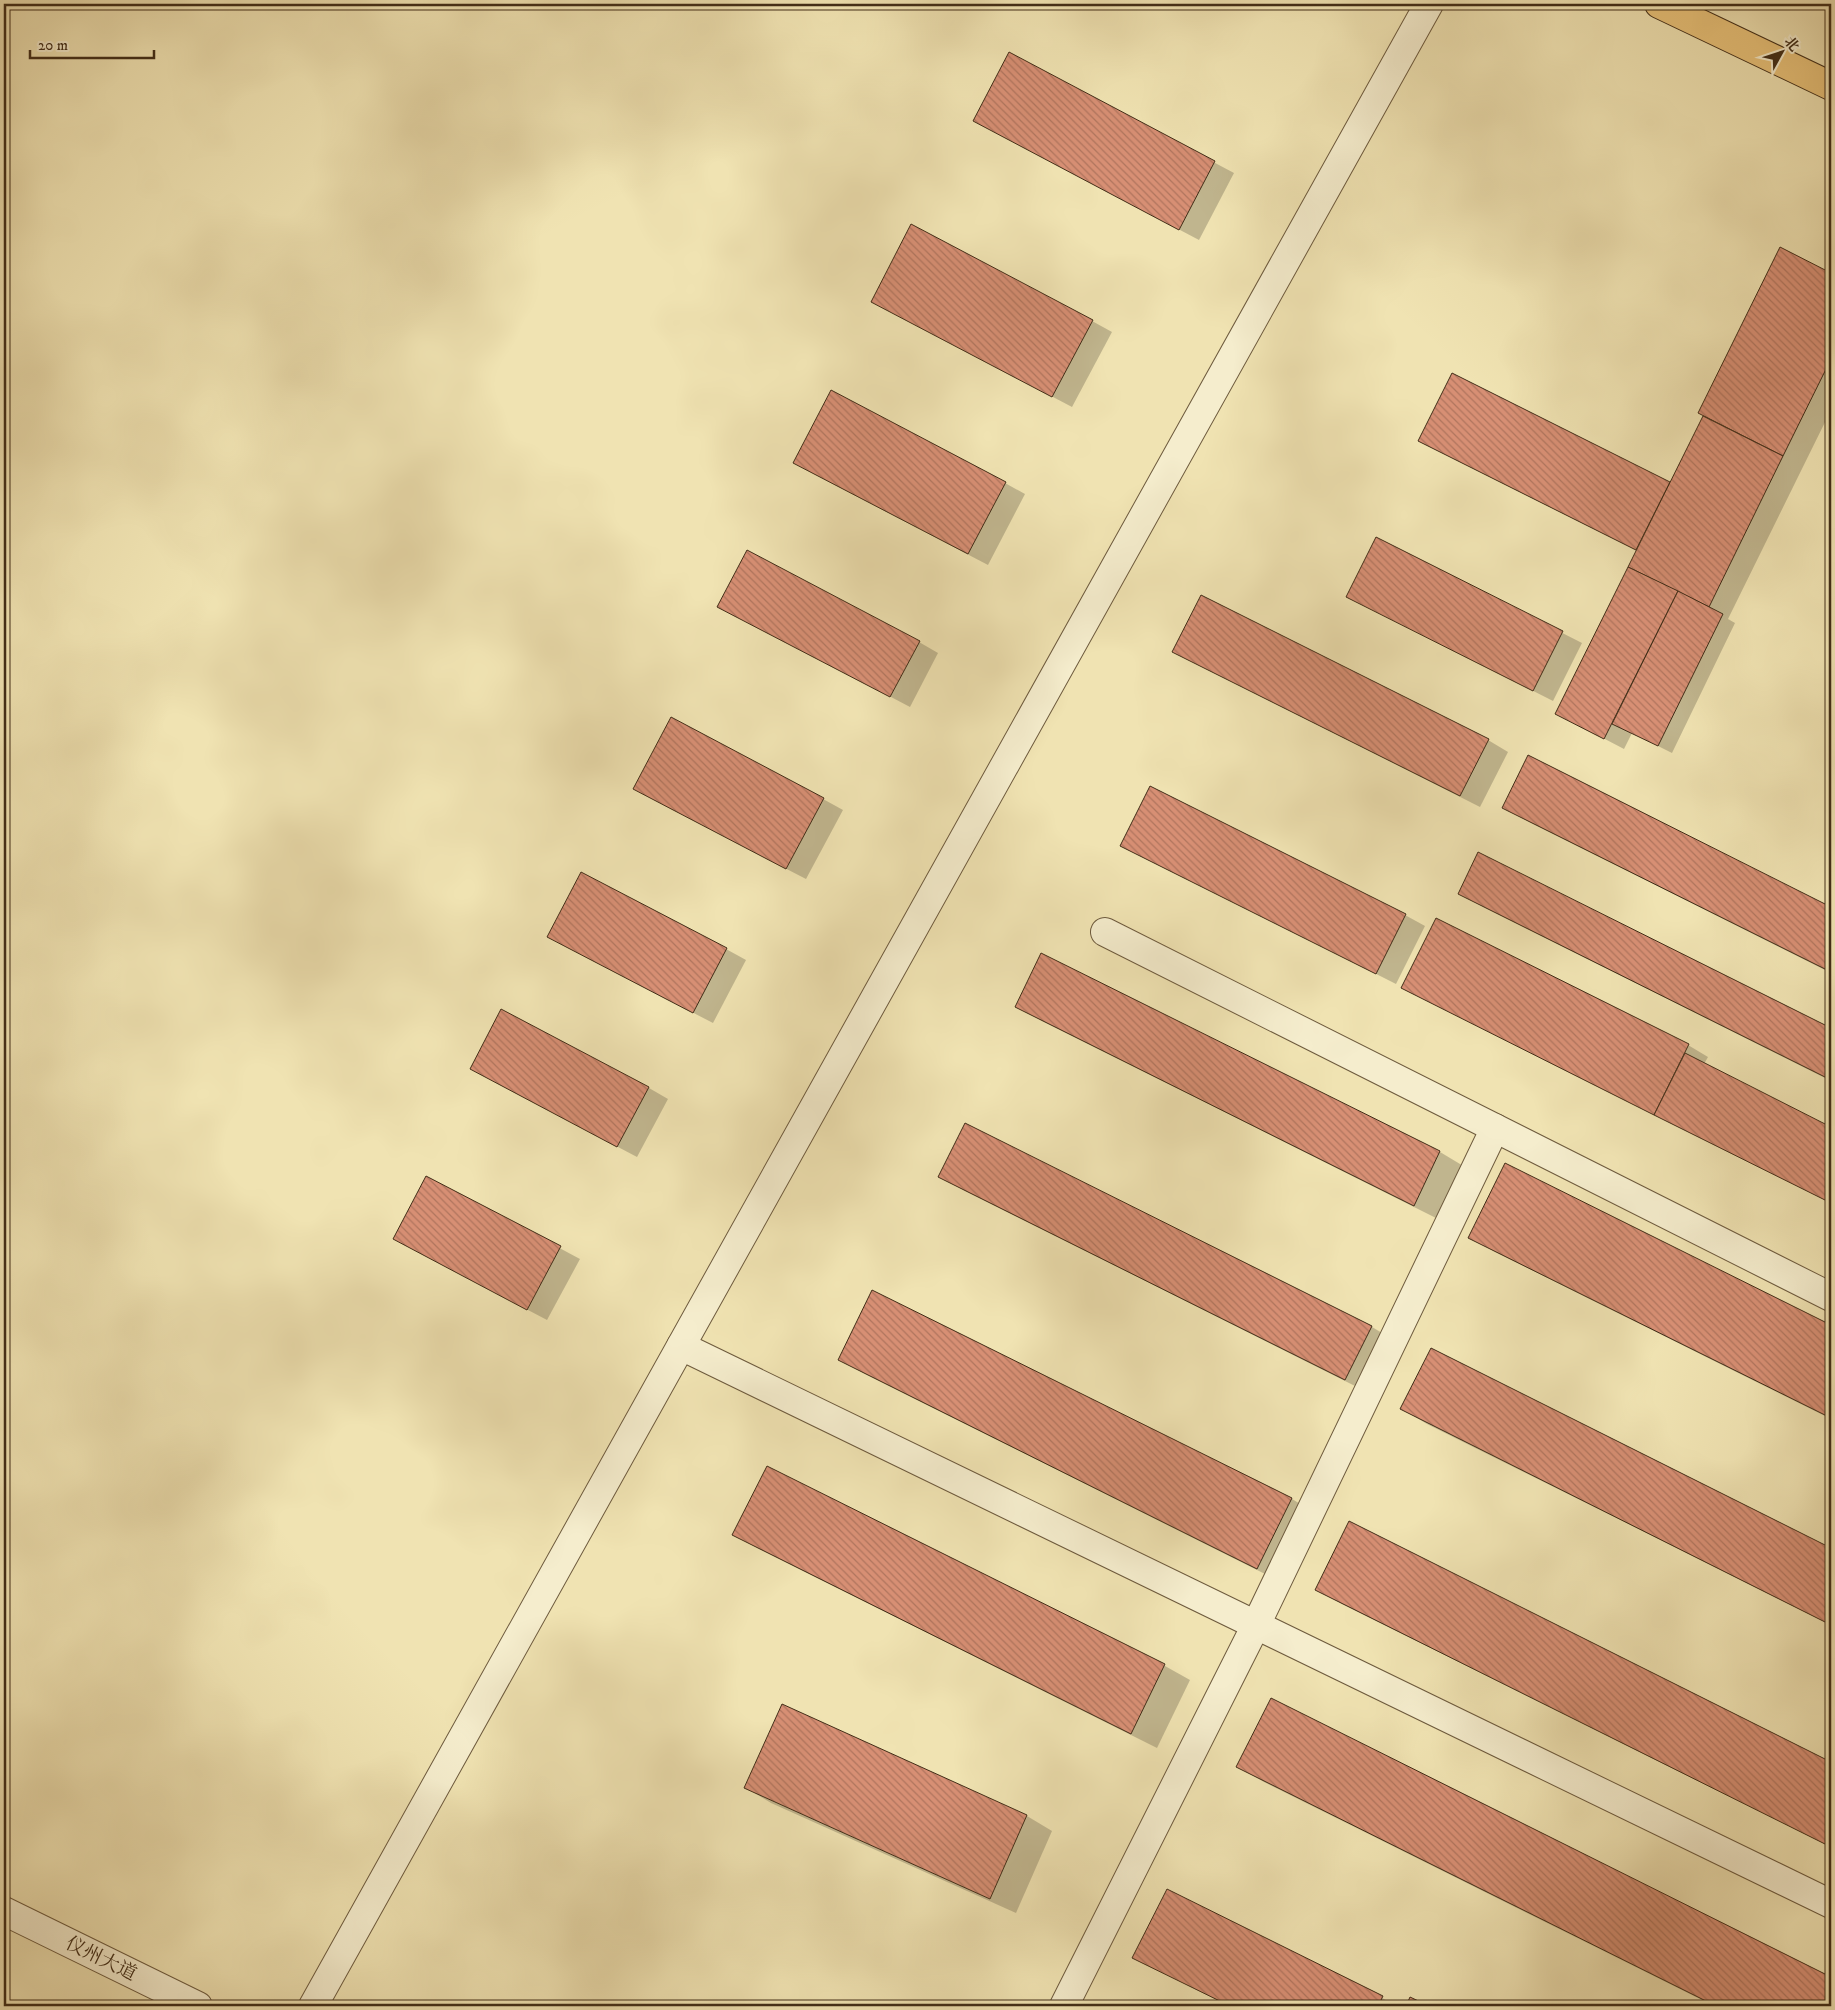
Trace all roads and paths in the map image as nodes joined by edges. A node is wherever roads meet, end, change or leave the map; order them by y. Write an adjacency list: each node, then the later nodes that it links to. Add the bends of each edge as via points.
1 (1429, 4): 7 (street)
2 (1658, 4): 3 (highway)
3 (1831, 86)
4 (1105, 932): 5 (street)
5 (1495, 1128): 6 (street); 8 (street)
6 (1831, 1297)
7 (681, 1346): 8 (street); 12 (street)
8 (1256, 1625): 9 (street); 13 (street)
9 (1831, 1904)
10 (4, 1911): 11 (street, 仪州大道)
11 (198, 2006)
12 (313, 2006)
13 (1064, 2006)

